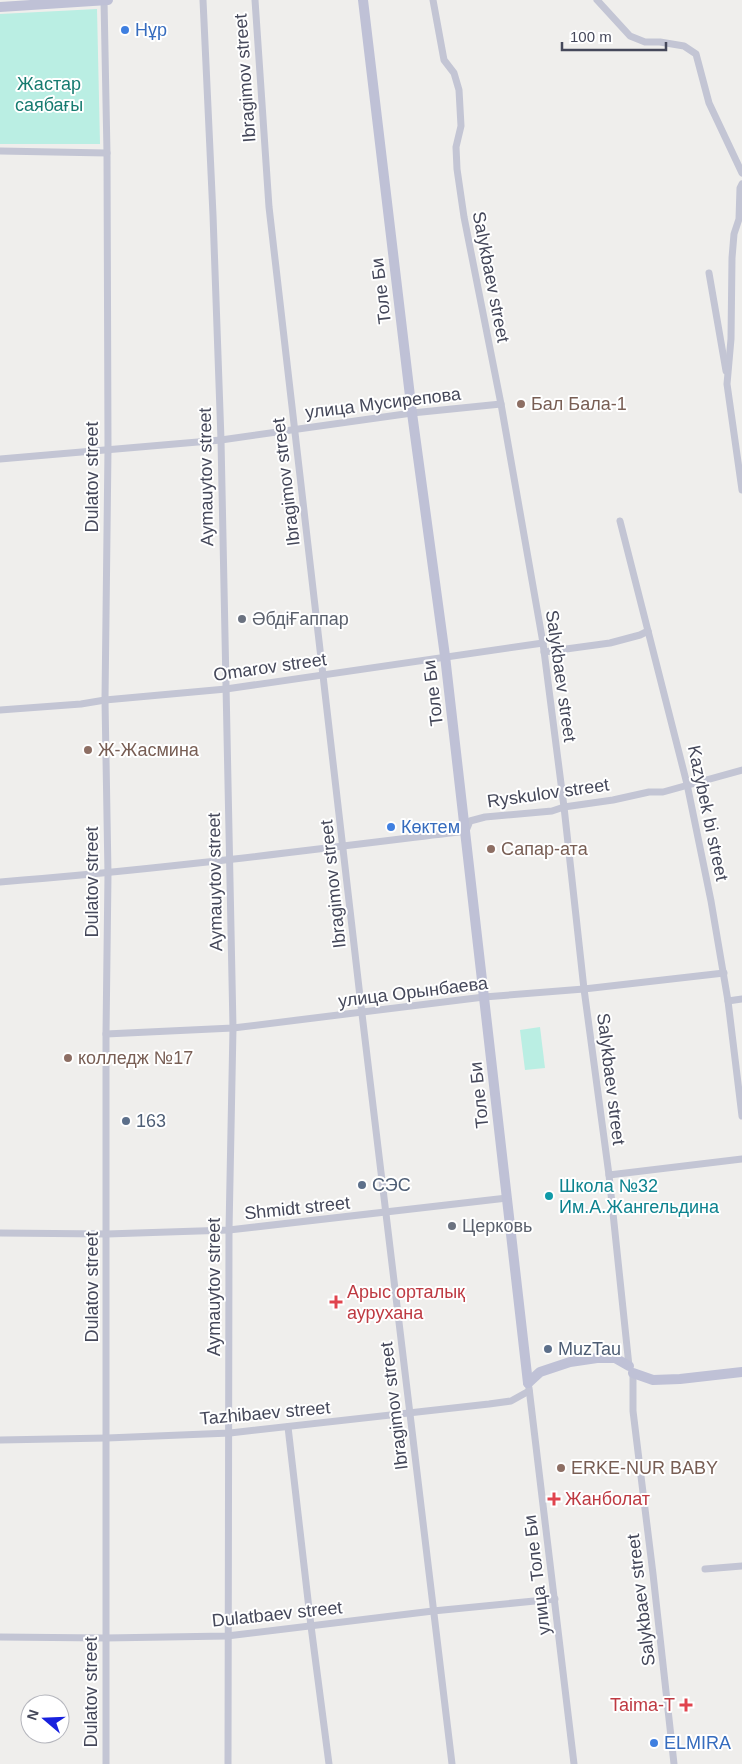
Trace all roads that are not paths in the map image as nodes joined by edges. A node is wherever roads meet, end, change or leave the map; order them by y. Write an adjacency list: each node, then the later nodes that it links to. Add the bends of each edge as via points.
1 (104, 0): 2 (main road); 8 (main road); 11 (street, Dulatov street)
2 (108, 0)
3 (203, 0): 19 (street, Aymauytov street)
4 (255, 0): 18 (street, Ibragimov street, via 269,207)
5 (363, 0): 17 (main road, Толе Би)
6 (433, 0): 16 (street, Salykbaev street, via 444,60 454,73 459,90 461,126 456,147 457,169)
7 (596, 0): 12 (street, via 630,36 645,42 684,46 696,54 709,103)
8 (52, 2): 9 (main road)
9 (0, 7)
10 (0, 151): 11 (street)
11 (107, 153): 20 (street, Dulatov street)
12 (742, 173)
13 (742, 184): 15 (street, via 732,258)
14 (709, 273): 15 (street)
15 (727, 384): 22 (street)
16 (500, 404): 17 (street, улица Мусирепова); 25 (street, Salykbaev street)
17 (412, 413): 18 (street, улица Мусирепова); 27 (main road, Толе Би)
18 (295, 430): 19 (street, улица Мусирепова); 28 (street, Ibragimov street)
19 (221, 440): 20 (street, улица Мусирепова); 29 (street, Aymauytov street)
20 (108, 450): 21 (street, улица Мусирепова); 30 (street, Dulatov street)
21 (0, 459)
22 (742, 490)
23 (620, 521): 24 (street, Kazybek bi street)
24 (648, 631): 26 (street, via 610,643); 33 (street, Kazybek bi street)
25 (542, 643): 26 (street, Salykbaev street); 27 (street, Omarov street)
26 (544, 652): 34 (street, Salykbaev street)
27 (445, 656): 28 (street, Omarov street); 35 (main road, Толе Би)
28 (323, 674): 29 (street, Omarov street); 36 (street, Ibragimov street)
29 (226, 689): 30 (street, Omarov street); 37 (street, Aymauytov street)
30 (105, 700): 31 (street, Omarov street); 38 (street, Dulatov street)
31 (0, 710)
32 (742, 770): 33 (street, Ryskulov street)
33 (688, 784): 34 (street, Ryskulov street, via 663,792); 40 (street, Kazybek bi street)
34 (564, 807): 35 (street, Ryskulov street, via 485,817 470,821); 41 (street, Salykbaev street)
35 (466, 830): 36 (street, Ryskulov street); 42 (main road, Толе Би)
36 (344, 846): 37 (street, Ryskulov street); 45 (street, Ibragimov street)
37 (229, 861): 38 (street, Ryskulov street); 46 (street, Aymauytov street)
38 (108, 874): 39 (street, Ryskulov street); 47 (street, Dulatov street)
39 (0, 882)
40 (724, 973): 41 (street, улица Орынбаева); 44 (street, Kazybek bi street)
41 (584, 989): 42 (street, улица Орынбаева); 52 (street, Salykbaev street)
42 (484, 997): 45 (street, улица Орынбаева); 53 (main road, Толе Би)
43 (742, 999): 44 (street)
44 (728, 1001): 49 (street, Kazybek bi street)
45 (362, 1014): 46 (street, улица Орынбаева); 54 (street, Ibragimov street)
46 (233, 1028): 47 (street, улица Орынбаева); 55 (street, Aymauytov street)
47 (106, 1034): 57 (street, Dulatov street)
48 (742, 1042): 49 (street)
49 (733, 1043): 50 (street, Kazybek bi street)
50 (742, 1116)
51 (742, 1159): 52 (street)
52 (609, 1175): 58 (street, Salykbaev street)
53 (507, 1198): 54 (street, Shmidt street); 60 (main road, Толе Би)
54 (386, 1213): 55 (street, Shmidt street); 61 (street, Ibragimov street)
55 (229, 1230): 57 (street, Shmidt street); 63 (street, Aymauytov street)
56 (0, 1233): 57 (street, Shmidt street)
57 (107, 1234): 64 (street, Dulatov street)
58 (631, 1369): 59 (main road, via 653,1380); 60 (main road, via 615,1358 570,1362 540,1372); 79 (street, Salykbaev street, via 633,1411)
59 (742, 1372)
60 (529, 1387): 61 (street, Tazhibaev street, via 511,1401); 68 (street, улица Толе Би)
61 (410, 1413): 62 (street, Tazhibaev street); 69 (street, Ibragimov street)
62 (288, 1427): 63 (street, Tazhibaev street); 70 (street)
63 (230, 1433): 64 (street, Tazhibaev street); 71 (street, Aymauytov street)
64 (107, 1438): 65 (street, Tazhibaev street); 73 (street, Dulatov street)
65 (0, 1440)
66 (742, 1566): 67 (street)
67 (705, 1569)
68 (555, 1599): 69 (street, Dulatbaev street); 78 (street, улица Толе Би)
69 (433, 1611): 70 (street, Dulatbaev street); 77 (street, Ibragimov street)
70 (311, 1626): 71 (street, Dulatbaev street); 76 (street)
71 (227, 1636): 73 (street, Dulatbaev street); 75 (street, Aymauytov street)
72 (0, 1637): 73 (street, Dulatbaev street)
73 (105, 1638): 74 (street, Dulatov street)
74 (106, 1764)
75 (228, 1764)
76 (329, 1764)
77 (452, 1764)
78 (574, 1764)
79 (674, 1764)

